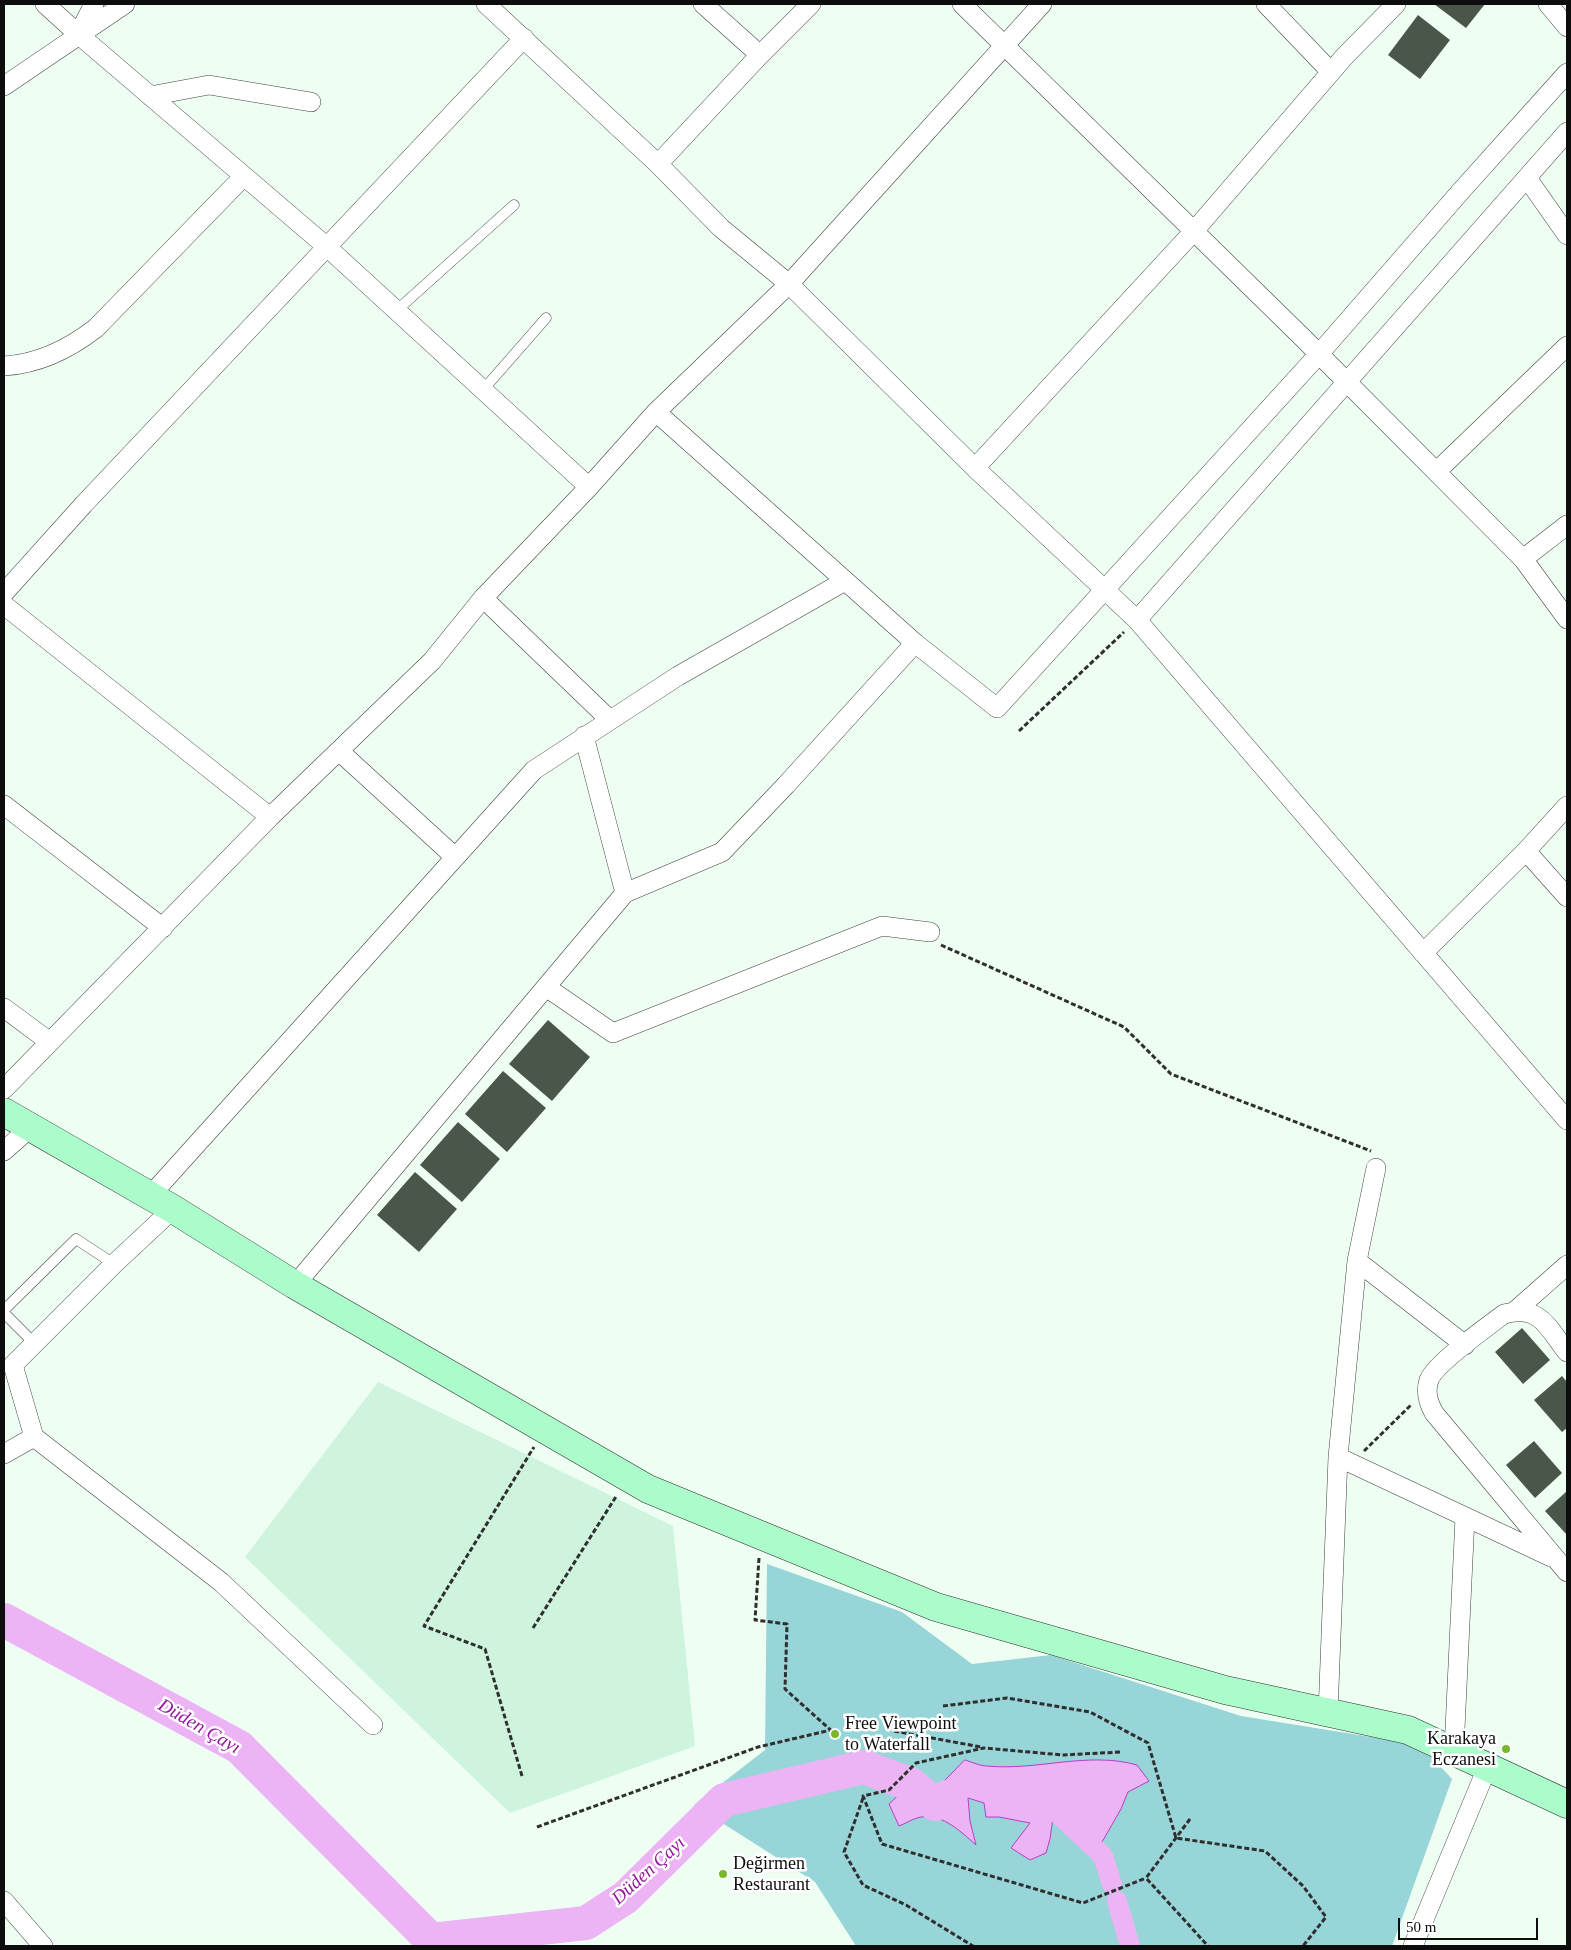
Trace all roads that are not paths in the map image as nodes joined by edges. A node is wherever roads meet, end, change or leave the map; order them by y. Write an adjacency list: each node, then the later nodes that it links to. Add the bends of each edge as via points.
1 (45, 4): 13 (street)
2 (94, 4): 13 (street)
3 (125, 4): 13 (street)
4 (486, 4): 14 (street)
5 (703, 4): 16 (street)
6 (811, 4): 16 (street)
7 (962, 4): 15 (street)
8 (1042, 4): 15 (street)
9 (1266, 4): 17 (street)
10 (1396, 4): 17 (street)
11 (1548, 4): 12 (street)
12 (1567, 27)
13 (78, 34): 19 (street); 20 (street)
14 (524, 38): 23 (street); 29 (street)
15 (1004, 45): 27 (street); 30 (street)
16 (760, 55): 23 (street)
17 (1331, 72): 27 (street)
18 (1567, 73): 34 (street)
19 (4, 86)
20 (150, 96): 21 (street, via 209,85); 24 (street)
21 (311, 102)
22 (1567, 132): 25 (street)
23 (658, 164): 30 (street, via 721,228)
24 (244, 176): 29 (street); 35 (street, via 81,340 46,357)
25 (1527, 178): 28 (street); 36 (street)
26 (514, 205): 31 (lane)
27 (1194, 231): 34 (street); 39 (street)
28 (1567, 235)
29 (327, 247): 31 (street); 46 (street)
30 (789, 284): 38 (street); 39 (street)
31 (396, 311): 37 (street)
32 (546, 318): 37 (lane)
33 (1567, 346): 40 (street)
34 (1319, 354): 36 (street); 45 (street)
35 (4, 366)
36 (1348, 382): 40 (street); 50 (street)
37 (483, 390): 41 (street)
38 (656, 412): 41 (street); 44 (street)
39 (975, 468): 45 (street)
40 (1437, 472): 43 (street)
41 (589, 486): 47 (street)
42 (1567, 526): 43 (street)
43 (1523, 558): 49 (street)
44 (845, 581): 51 (street); 52 (street, via 678,676)
45 (1105, 589): 50 (street); 51 (street, via 997,708)
46 (4, 593)
47 (483, 598): 52 (street); 54 (street, via 432,661)
48 (4, 605): 57 (street)
49 (1567, 619)
50 (1137, 620): 64 (street)
51 (915, 643): 60 (street, via 722,852)
52 (610, 720): 53 (street)
53 (584, 736): 59 (street, via 534,770); 60 (street)
54 (339, 751): 57 (street); 59 (street)
55 (4, 805): 62 (street)
56 (1567, 806): 58 (street)
57 (270, 817): 62 (street)
58 (1526, 851): 61 (street); 64 (street)
59 (455, 857): 74 (street)
60 (625, 893): 65 (street)
61 (1567, 897)
62 (164, 928): 67 (street)
63 (930, 932): 65 (street, via 882,926 613,1033)
64 (1423, 953): 70 (street)
65 (546, 987): 78 (street)
66 (4, 1008): 67 (street)
67 (50, 1042): 68 (street)
68 (4, 1089)
69 (4, 1112): 71 (street)
70 (1567, 1120)
71 (31, 1128): 72 (street); 74 (street)
72 (4, 1151)
73 (1376, 1168): 75 (street)
74 (162, 1203): 76 (street); 78 (street)
75 (1357, 1261): 82 (street); 86 (street)
76 (114, 1264): 79 (lane, via 76,1239); 81 (street)
77 (1567, 1265): 80 (street)
78 (296, 1285): 89 (street, via 648,1489 936,1608 1225,1690)
79 (4, 1311): 81 (lane)
80 (1515, 1311): 82 (street, via 1504,1314); 83 (street, via 1527,1311 1538,1316)
81 (34, 1343): 84 (street, via 13,1365)
82 (1465, 1346): 88 (street, via 1430,1378 1428,1402)
83 (1567, 1352)
84 (34, 1437): 85 (street); 90 (street, via 221,1582)
85 (4, 1454)
86 (1345, 1460): 87 (street); 89 (street)
87 (1465, 1517): 88 (street); 91 (street)
88 (1562, 1566)
89 (1328, 1713): 91 (street, via 1408,1730)
90 (373, 1726)
91 (1454, 1750): 92 (street)
92 (1487, 1768): 93 (street); 96 (street)
93 (1567, 1804)
94 (4, 1901): 95 (street)
95 (43, 1946)
96 (1413, 1946)

